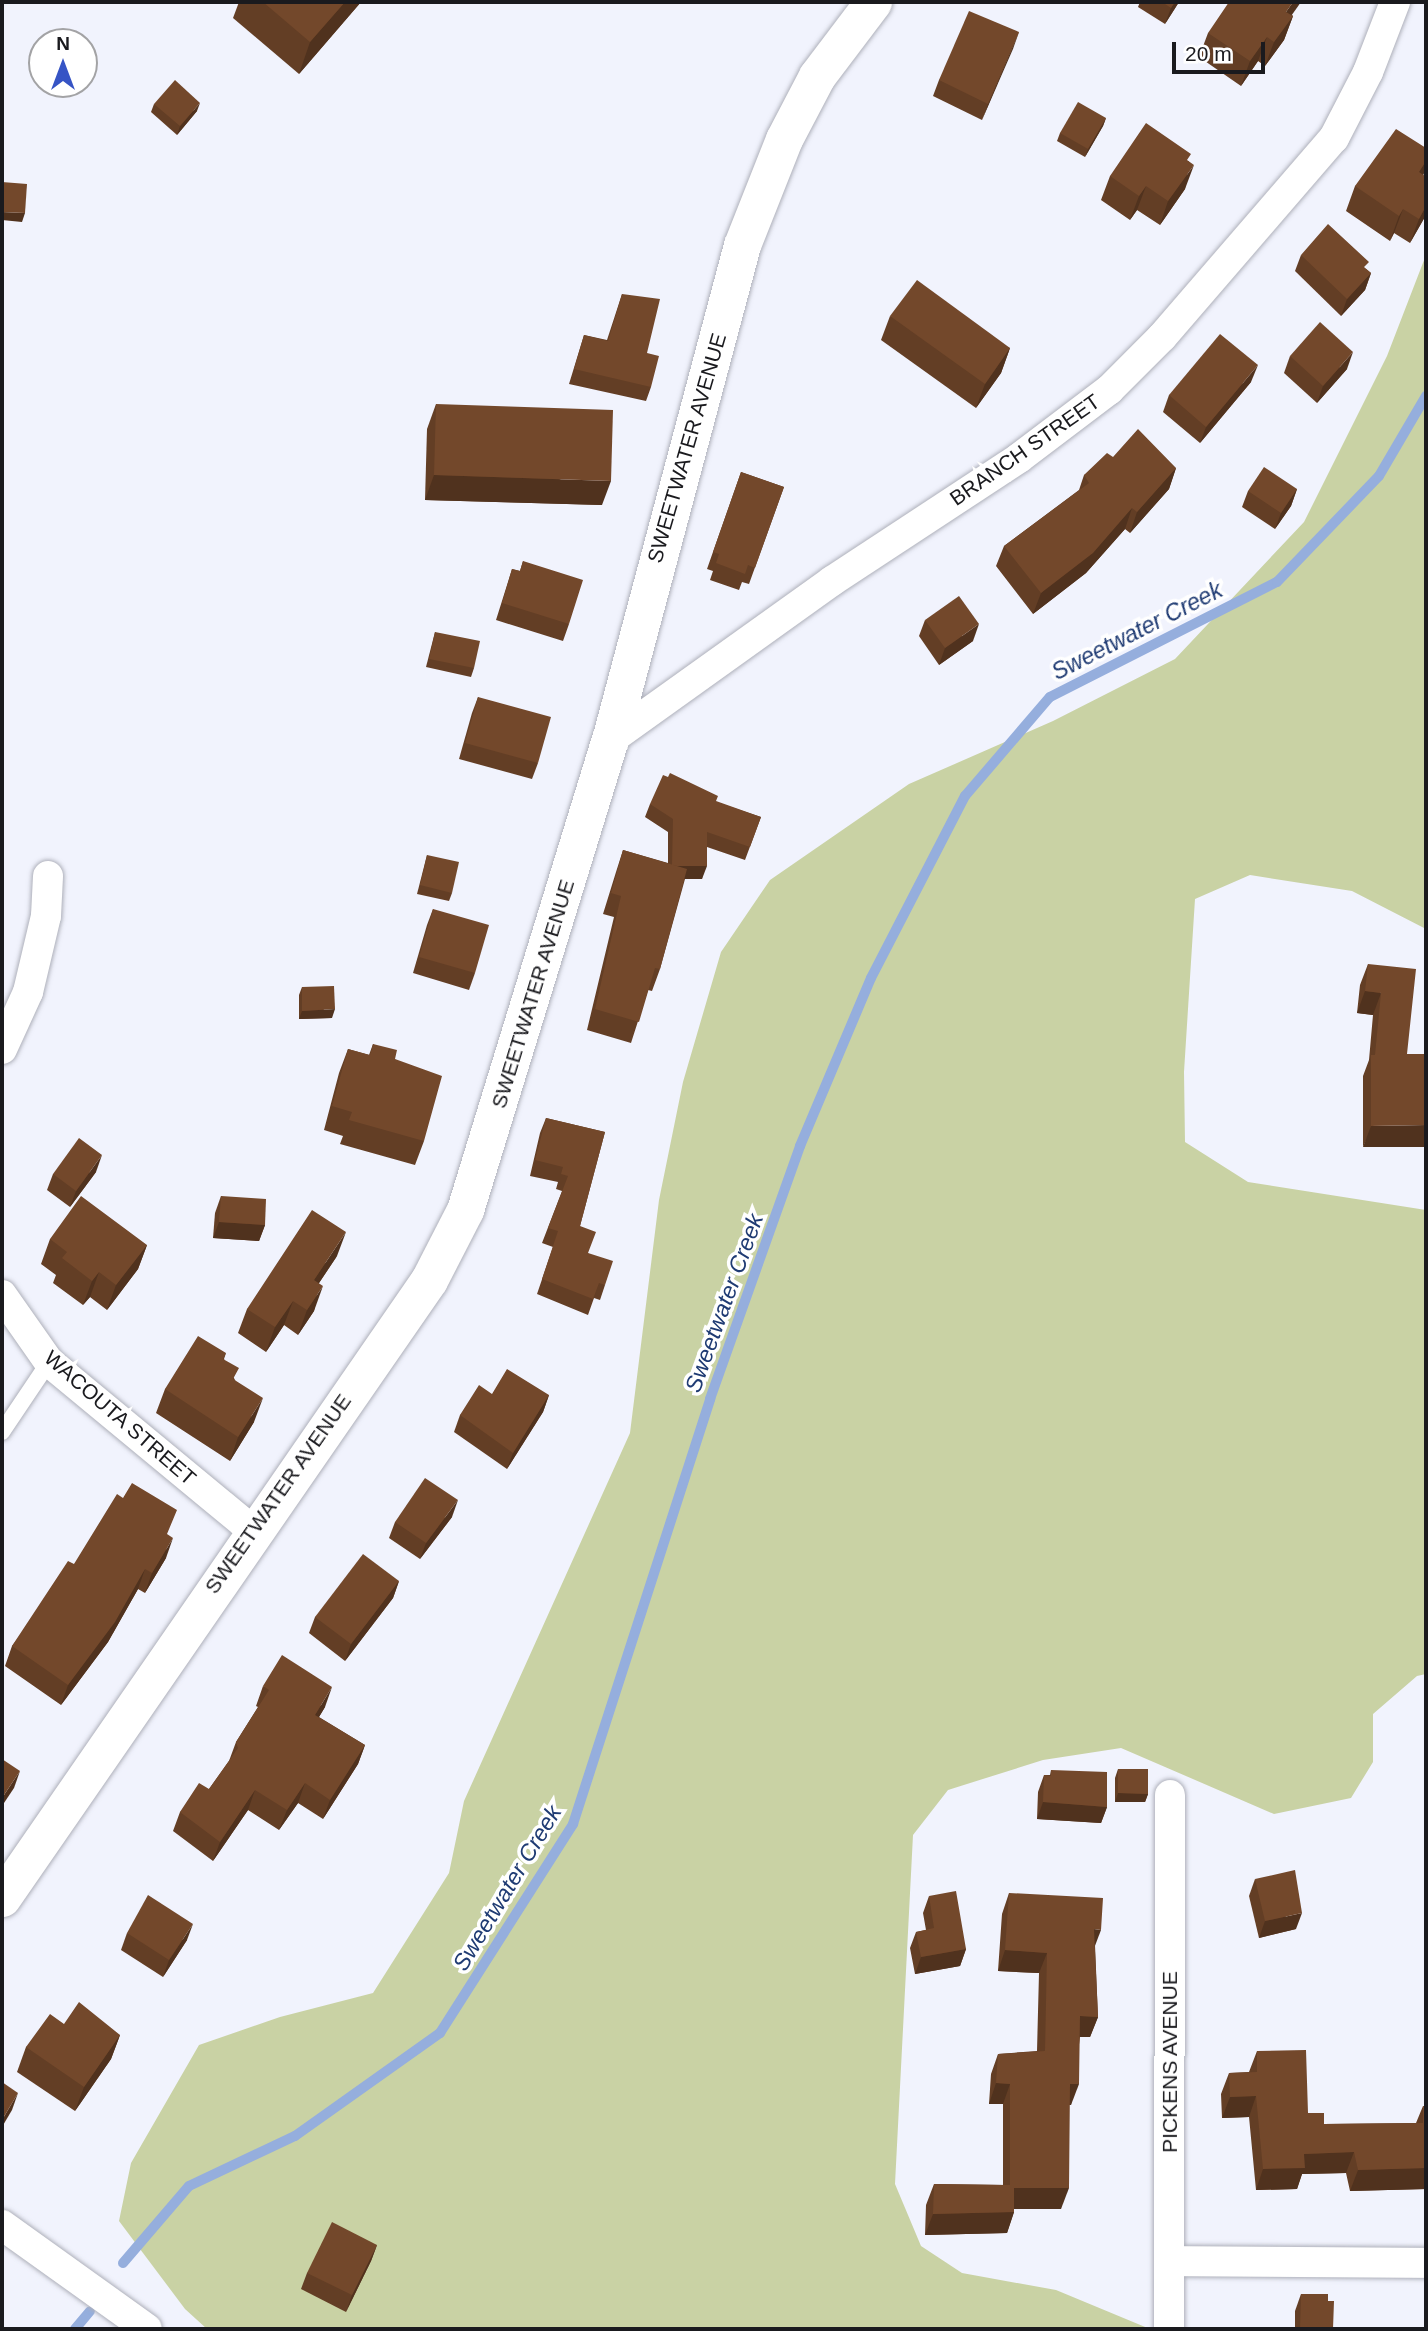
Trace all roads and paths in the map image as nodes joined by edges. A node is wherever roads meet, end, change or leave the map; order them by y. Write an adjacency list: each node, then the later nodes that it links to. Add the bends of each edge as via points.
1 (873, 2): 3 (street, SWEETWATER AVENUE, via 817,76 755,209 690,430)
2 (1395, 2): 3 (street, BRANCH STREET, via 1368,72 1334,138 1162,337 1109,390 1019,458 832,581)
3 (610, 740): 10 (street, SWEETWATER AVENUE, via 465,1210 429,1280)
4 (47, 876): 5 (street, via 46,916)
5 (15, 996): 6 (street)
6 (2, 1049)
7 (2, 1295): 8 (street, WACOUTA STREET)
8 (49, 1362): 9 (lane); 10 (street, WACOUTA STREET)
9 (2, 1432)
10 (251, 1530): 12 (street, SWEETWATER AVENUE)
11 (1170, 1795): 14 (street, PICKENS AVENUE)
12 (2, 1898)
13 (2, 2225): 16 (street)
14 (1170, 2261): 15 (street); 17 (street, PICKENS AVENUE)
15 (1426, 2263)
16 (147, 2329)
17 (1169, 2329)

